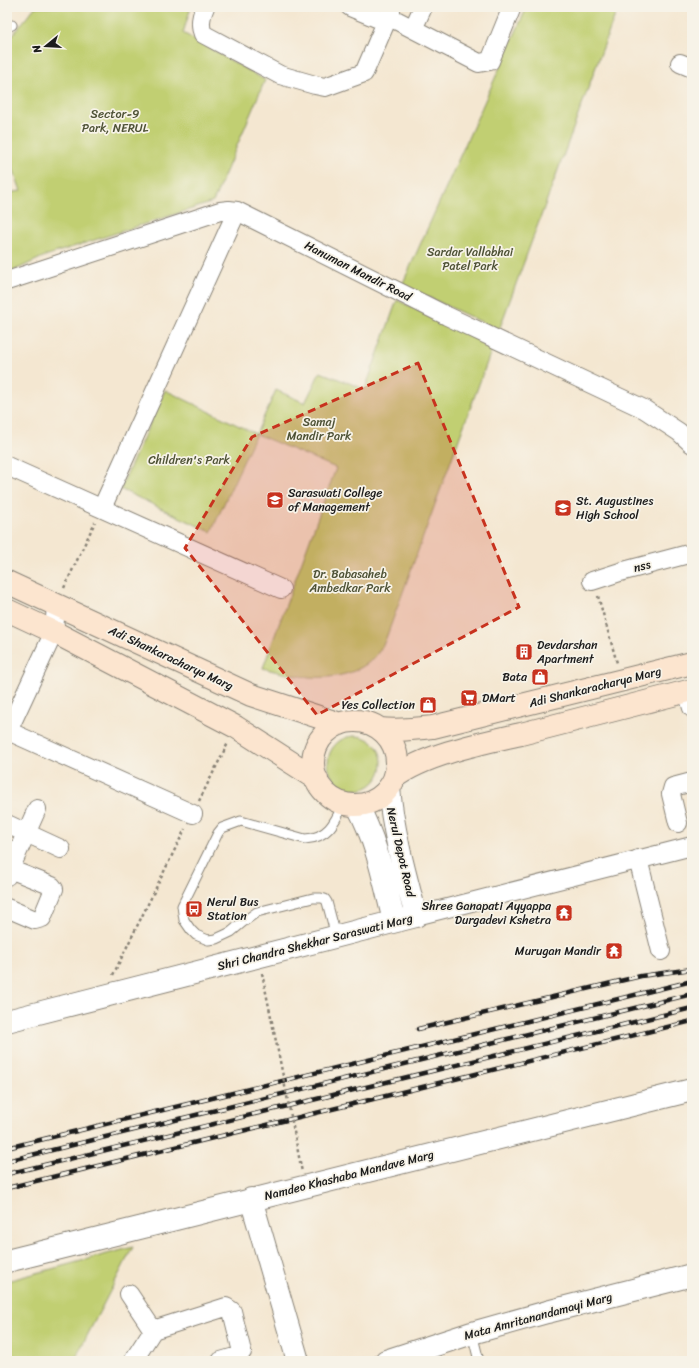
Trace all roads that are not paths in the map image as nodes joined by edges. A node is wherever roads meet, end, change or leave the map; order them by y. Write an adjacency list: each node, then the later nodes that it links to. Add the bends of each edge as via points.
1 (205, 7): 5 (street, via 200,28 203,34 280,75 325,87 364,73)
2 (350, 7): 5 (street)
3 (423, 7): 6 (street)
4 (512, 7): 6 (street, via 490,62 479,63)
5 (389, 15): 6 (street)
6 (413, 29)
7 (237, 211): 8 (street, Hanuman Mandir Road, via 220,211); 9 (street, Hanuman Mandir Road, via 447,316 644,409 679,432); 11 (street)
8 (7, 282)
9 (692, 444)
10 (7, 466): 11 (street)
11 (102, 508): 15 (street)
12 (692, 553): 13 (street, nss)
13 (593, 581)
14 (7, 582): 16 (main road, Adi Shankaracharya Marg)
15 (281, 589)
16 (56, 605): 18 (street); 21 (main road, Adi Shankaracharya Marg, via 251,695)
17 (7, 610): 18 (main road)
18 (54, 632): 23 (street); 24 (main road, via 236,727)
19 (692, 663): 22 (main road, Adi Shankaracharya Marg, via 433,726 406,730)
20 (690, 697): 26 (main road, via 468,747 414,765 404,770)
21 (340, 724): 22 (main road, via 354,721); 24 (main road, via 328,731 320,741 315,754 314,767)
22 (380, 729): 26 (main road, via 389,738 395,751 397,765)
23 (7, 732): 29 (street)
24 (317, 779): 27 (main road, via 333,798)
25 (692, 782): 30 (street, via 673,787 671,794)
26 (392, 783): 27 (main road, via 380,797 369,803); 38 (street, Nerul Depot Road, via 391,813)
27 (351, 804): 39 (street, Nerul Depot Road, via 367,823 374,842); 40 (lane, via 328,830 313,839 304,839 241,821 222,828 182,906 184,920 191,930 208,940 231,932 257,912 302,900 321,898 327,902)
28 (37, 809): 32 (street)
29 (192, 814)
30 (678, 823)
31 (7, 824): 32 (street)
32 (26, 833): 34 (street); 36 (street)
33 (692, 846): 35 (street, Shri Chandra Shekhar Saraswati Marg)
34 (61, 848)
35 (638, 859): 38 (street, Shri Chandra Shekhar Saraswati Marg); 41 (street)
36 (8, 871): 37 (street, via 52,886 54,889 42,918 35,920)
37 (7, 908)
38 (416, 916): 39 (street, Shri Chandra Shekhar Saraswati Marg)
39 (394, 921): 40 (street, Shri Chandra Shekhar Saraswati Marg)
40 (336, 936): 42 (street, Shri Chandra Shekhar Saraswati Marg)
41 (661, 951)
42 (7, 1021)
43 (692, 1090): 44 (street, Namdeo Khashaba Mandave Marg)
44 (251, 1200): 45 (street, Namdeo Khashaba Mandave Marg); 52 (street)
45 (7, 1261)
46 (692, 1276): 49 (street, Mata Amritanandamayi Marg)
47 (129, 1294): 48 (street)
48 (153, 1330): 50 (street, via 226,1307 232,1311 242,1352); 51 (street)
49 (472, 1333): 53 (street, Mata Amritanandamayi Marg); 54 (lane)
50 (233, 1359)
51 (133, 1361)
52 (298, 1361)
53 (386, 1361)
54 (479, 1361)

